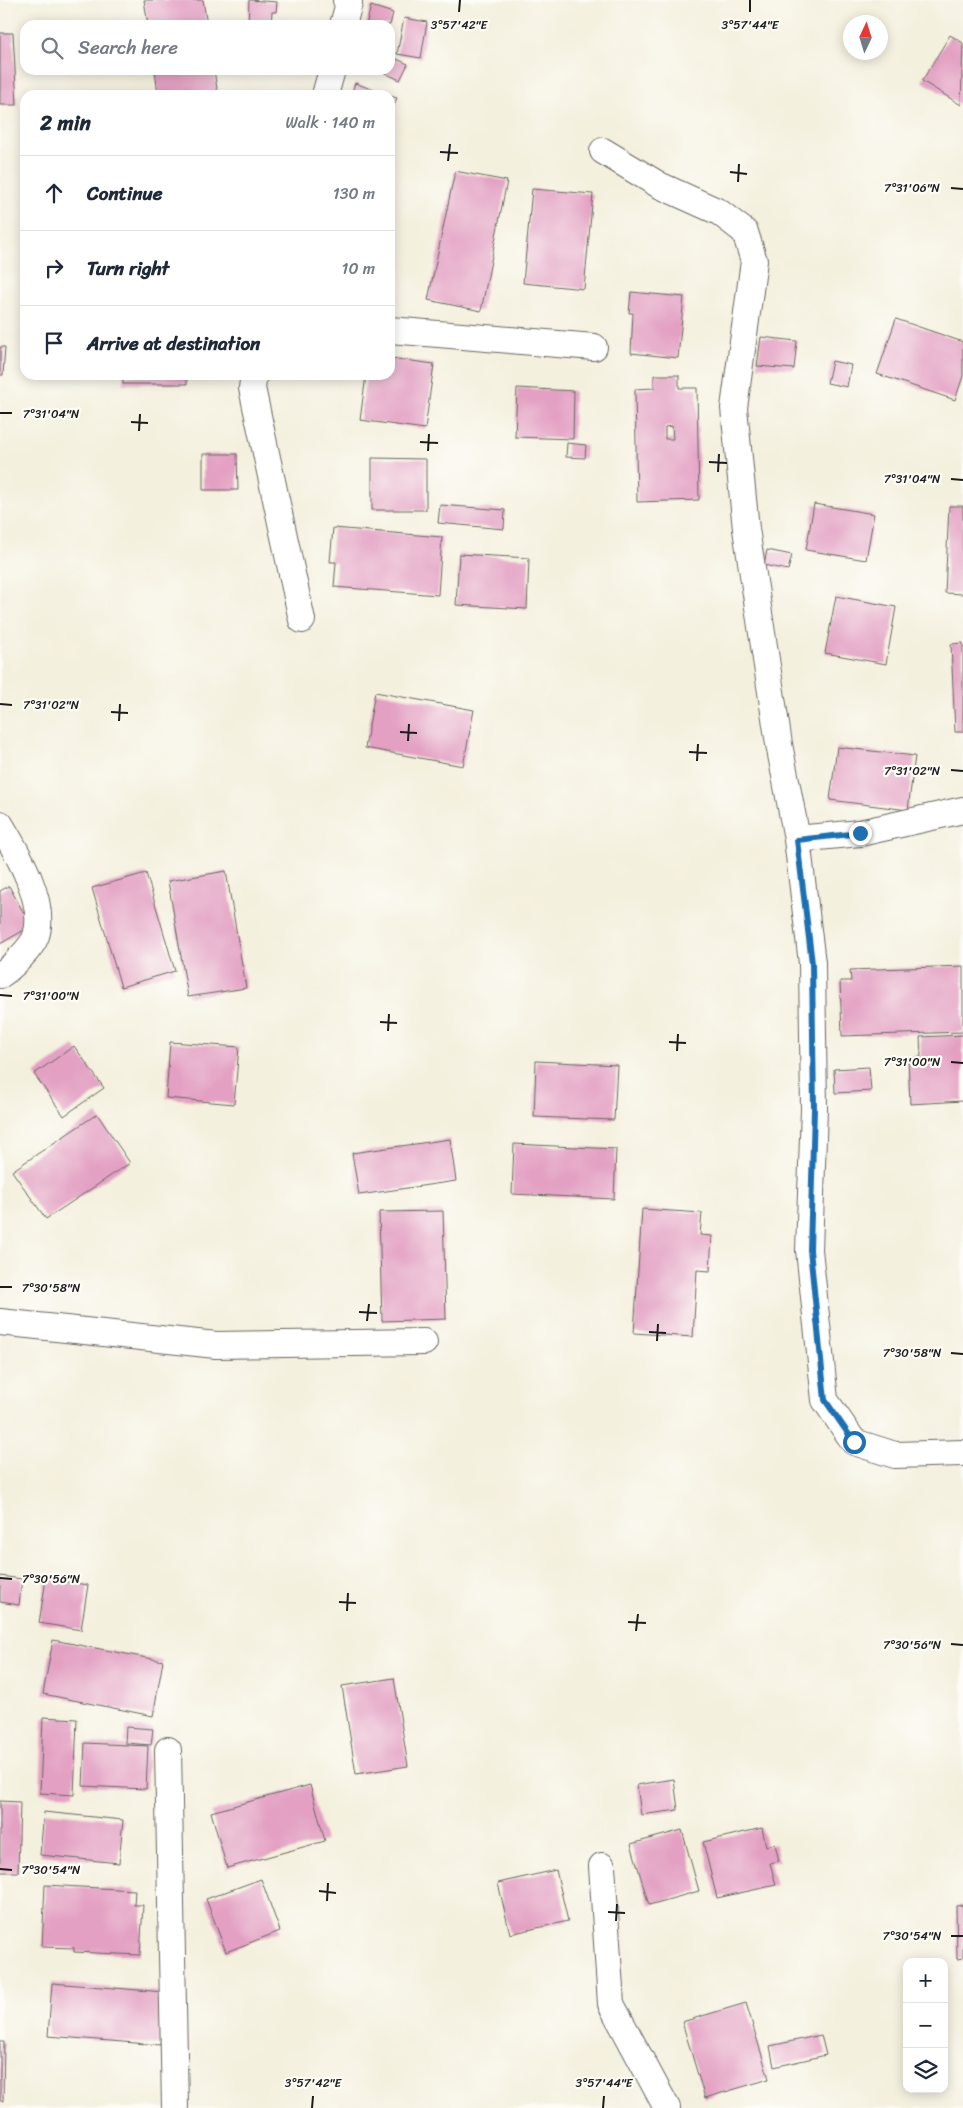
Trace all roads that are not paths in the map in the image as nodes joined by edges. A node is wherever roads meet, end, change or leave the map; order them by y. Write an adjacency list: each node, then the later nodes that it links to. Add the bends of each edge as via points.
1 (346, 0): 2 (street, via 349,3)
2 (344, 20)
3 (331, 75): 4 (street)
4 (326, 90)
5 (603, 150): 12 (street, via 660,185 719,212 745,232 754,261 734,408 746,529)
6 (395, 330): 7 (street)
7 (594, 347)
8 (253, 380): 9 (street, via 252,388)
9 (302, 620)
10 (963, 810): 12 (street, via 860,833)
11 (0, 824): 13 (street, via 14,846 33,889 38,922 36,937 13,966)
12 (797, 840): 16 (street, via 812,963 814,1109 810,1250 825,1400 854,1442 895,1455)
13 (0, 976)
14 (0, 1322): 15 (street, via 216,1345)
15 (424, 1342)
16 (963, 1453)
17 (168, 1750): 19 (street)
18 (602, 1866): 20 (street, via 611,2004)
19 (175, 2108)
20 (667, 2108)

